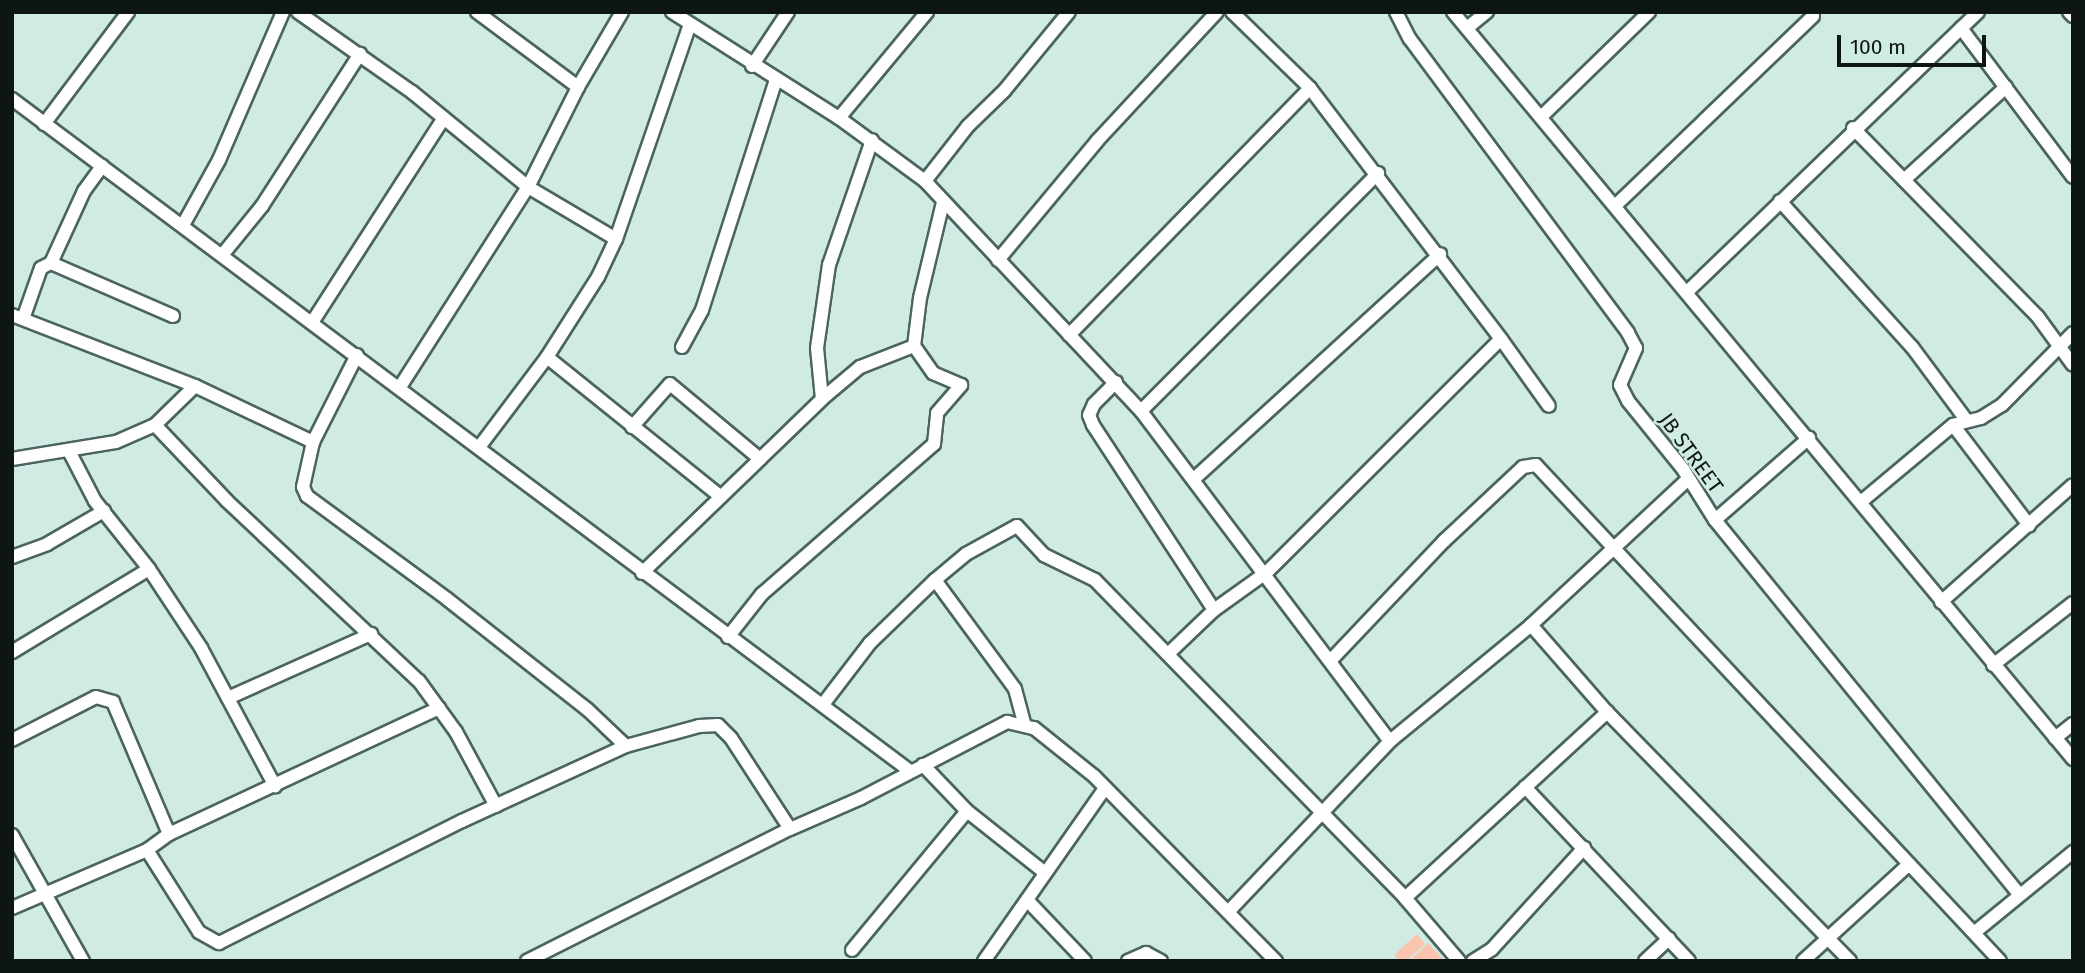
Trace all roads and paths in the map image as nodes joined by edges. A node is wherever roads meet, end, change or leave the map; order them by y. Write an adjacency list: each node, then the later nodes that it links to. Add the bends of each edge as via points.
1 (128, 12): 31 (street)
2 (283, 12): 43 (street, via 219,160)
3 (298, 12): 21 (street)
4 (477, 12): 24 (street)
5 (622, 12): 24 (street)
6 (672, 12): 18 (street)
7 (788, 12): 22 (street)
8 (927, 12): 29 (street)
9 (1069, 12): 38 (street)
10 (1217, 12): 47 (street, via 1107,131)
11 (1231, 12): 25 (street)
12 (1396, 12): 79 (street, JB STREET, via 1410,39 1628,333 1636,348 1620,386)
13 (1453, 12): 19 (street)
14 (1487, 12): 19 (street)
15 (1649, 12): 28 (street)
16 (1978, 12): 20 (street)
17 (1813, 16): 42 (street)
18 (690, 24): 22 (street); 44 (street)
19 (1467, 28): 28 (street)
20 (1961, 28): 26 (street); 32 (street)
21 (360, 54): 30 (street); 45 (street, via 262,206)
22 (752, 66): 23 (street)
23 (776, 79): 29 (street); 57 (street, via 702,310)
24 (578, 87): 39 (street)
25 (1310, 88): 35 (street); 54 (street)
26 (2006, 88): 36 (street); 37 (street)
27 (12, 99): 31 (street)
28 (1541, 117): 42 (street)
29 (839, 118): 33 (street)
30 (443, 119): 39 (street); 52 (street)
31 (44, 124): 34 (street)
32 (1853, 128): 37 (street); 40 (street)
33 (872, 140): 38 (street); 65 (street, via 829,265 817,348)
34 (102, 166): 43 (street); 48 (street, via 84,191)
35 (1378, 173): 46 (street); 67 (street)
36 (2073, 177)
37 (1905, 180): 58 (street, via 2038,317)
38 (925, 181): 41 (street)
39 (528, 187): 44 (street); 64 (street)
40 (1780, 201): 49 (street); 68 (street, via 1912,347)
41 (943, 202): 47 (street); 56 (street, via 920,298)
42 (1616, 205): 49 (street)
43 (183, 225): 45 (street)
44 (616, 239): 60 (street, via 598,278)
45 (223, 254): 52 (street)
46 (1440, 254): 55 (street); 78 (street)
47 (998, 260): 54 (street)
48 (51, 263): 50 (street); 51 (street, via 41,268)
49 (1688, 292): 72 (street)
50 (173, 316)
51 (18, 317): 63 (street)
52 (313, 321): 59 (street)
53 (2073, 333): 58 (street)
54 (1069, 335): 62 (street)
55 (1501, 338): 66 (street); 89 (street)
56 (914, 346): 65 (street, via 860,367); 97 (street, via 933,373 961,385 937,412 934,444 762,594)
57 (682, 347)
58 (2058, 347): 61 (street); 68 (street, via 2002,405)
59 (357, 355): 64 (street); 73 (street)
60 (547, 357): 71 (street); 74 (street)
61 (2073, 365)
62 (1116, 382): 67 (street); 94 (street, via 1094,404 1089,415 1093,425)
63 (195, 386): 69 (street); 73 (street)
64 (400, 387): 74 (street)
65 (822, 399): 76 (street)
66 (1549, 406)
67 (1141, 411): 78 (street)
68 (1967, 421): 70 (street)
69 (155, 425): 75 (street, via 116,442); 96 (street, via 227,501)
70 (1954, 425): 82 (street); 85 (street)
71 (632, 427): 76 (street, via 670,384); 81 (street)
72 (1809, 438): 82 (street); 84 (street)
73 (313, 442): 111 (street, via 303,487 307,496 588,709)
74 (480, 446): 90 (street)
75 (69, 451): 77 (street); 83 (street)
76 (760, 459): 81 (street)
77 (12, 460)
78 (1195, 478): 89 (street)
79 (1688, 479): 84 (street, JB STREET); 86 (street)
80 (2073, 485): 85 (street)
81 (720, 497): 90 (street)
82 (1862, 501): 92 (street)
83 (104, 511): 87 (street, via 47,544); 88 (street)
84 (1715, 520): 130 (street, JB STREET)
85 (2029, 525): 92 (street)
86 (1614, 550): 95 (street); 100 (street, via 1536,465 1523,467 1444,541); 127 (street)
87 (12, 557)
88 (149, 569): 98 (street); 102 (street)
89 (1267, 572): 94 (street); 100 (street)
90 (642, 573): 97 (street)
91 (935, 580): 99 (street, via 966,555 1017,526 1044,555 1095,580); 103 (street, via 870,643); 106 (street, via 1015,689)
92 (1941, 601): 101 (street)
93 (2073, 603): 101 (street)
94 (1214, 610): 99 (street)
95 (1531, 625): 105 (street); 110 (street)
96 (371, 634): 102 (street); 104 (street, via 419,681)
97 (728, 637): 103 (street)
98 (12, 652)
99 (1168, 654): 120 (street)
100 (1332, 659): 110 (street)
101 (1993, 665): 108 (street)
102 (228, 698): 115 (street)
103 (824, 703): 114 (street)
104 (439, 708): 115 (street); 118 (street)
105 (1607, 712): 117 (street); 136 (street)
106 (1024, 723): 113 (street, via 989,728); 116 (street, via 1045,735)
107 (2073, 724): 108 (street)
108 (2055, 738): 112 (street)
109 (12, 740): 122 (street, via 96,697 113,702)
110 (1390, 741): 120 (street)
111 (626, 746): 118 (street); 121 (street, via 718,725)
112 (2073, 759)
113 (923, 765): 114 (street); 119 (street)
114 (910, 771): 121 (street)
115 (275, 786): 122 (street)
116 (1105, 788): 128 (street); 134 (street)
117 (1525, 788): 124 (street); 131 (street)
118 (496, 806): 125 (street, via 219,943 199,932)
119 (967, 811): 128 (street); 138 (street)
120 (1322, 812): 131 (street); 134 (street)
121 (790, 829): 141 (street)
122 (169, 834): 125 (street)
123 (12, 835): 129 (street)
124 (1584, 848): 137 (street); 147 (street, via 1492,949)
125 (147, 850): 129 (street)
126 (2073, 852): 130 (street)
127 (1908, 865): 135 (street); 136 (street)
128 (1044, 872): 132 (street)
129 (41, 894): 133 (street); 140 (street)
130 (2019, 894): 135 (street)
131 (1405, 898): 139 (street)
132 (1027, 900): 142 (street); 143 (street)
133 (12, 908)
134 (1228, 912): 146 (street)
135 (1975, 932): 152 (street)
136 (1829, 936): 150 (street); 151 (street)
137 (1669, 939): 148 (street); 149 (street)
138 (852, 950)
139 (1456, 960)
140 (83, 961)
141 (527, 961)
142 (984, 961)
143 (1085, 961)
144 (1128, 961): 145 (street, via 1146,953)
145 (1161, 961)
146 (1276, 961)
147 (1473, 961)
148 (1645, 961)
149 (1689, 961)
150 (1803, 961)
151 (1850, 961)
152 (2000, 961)

